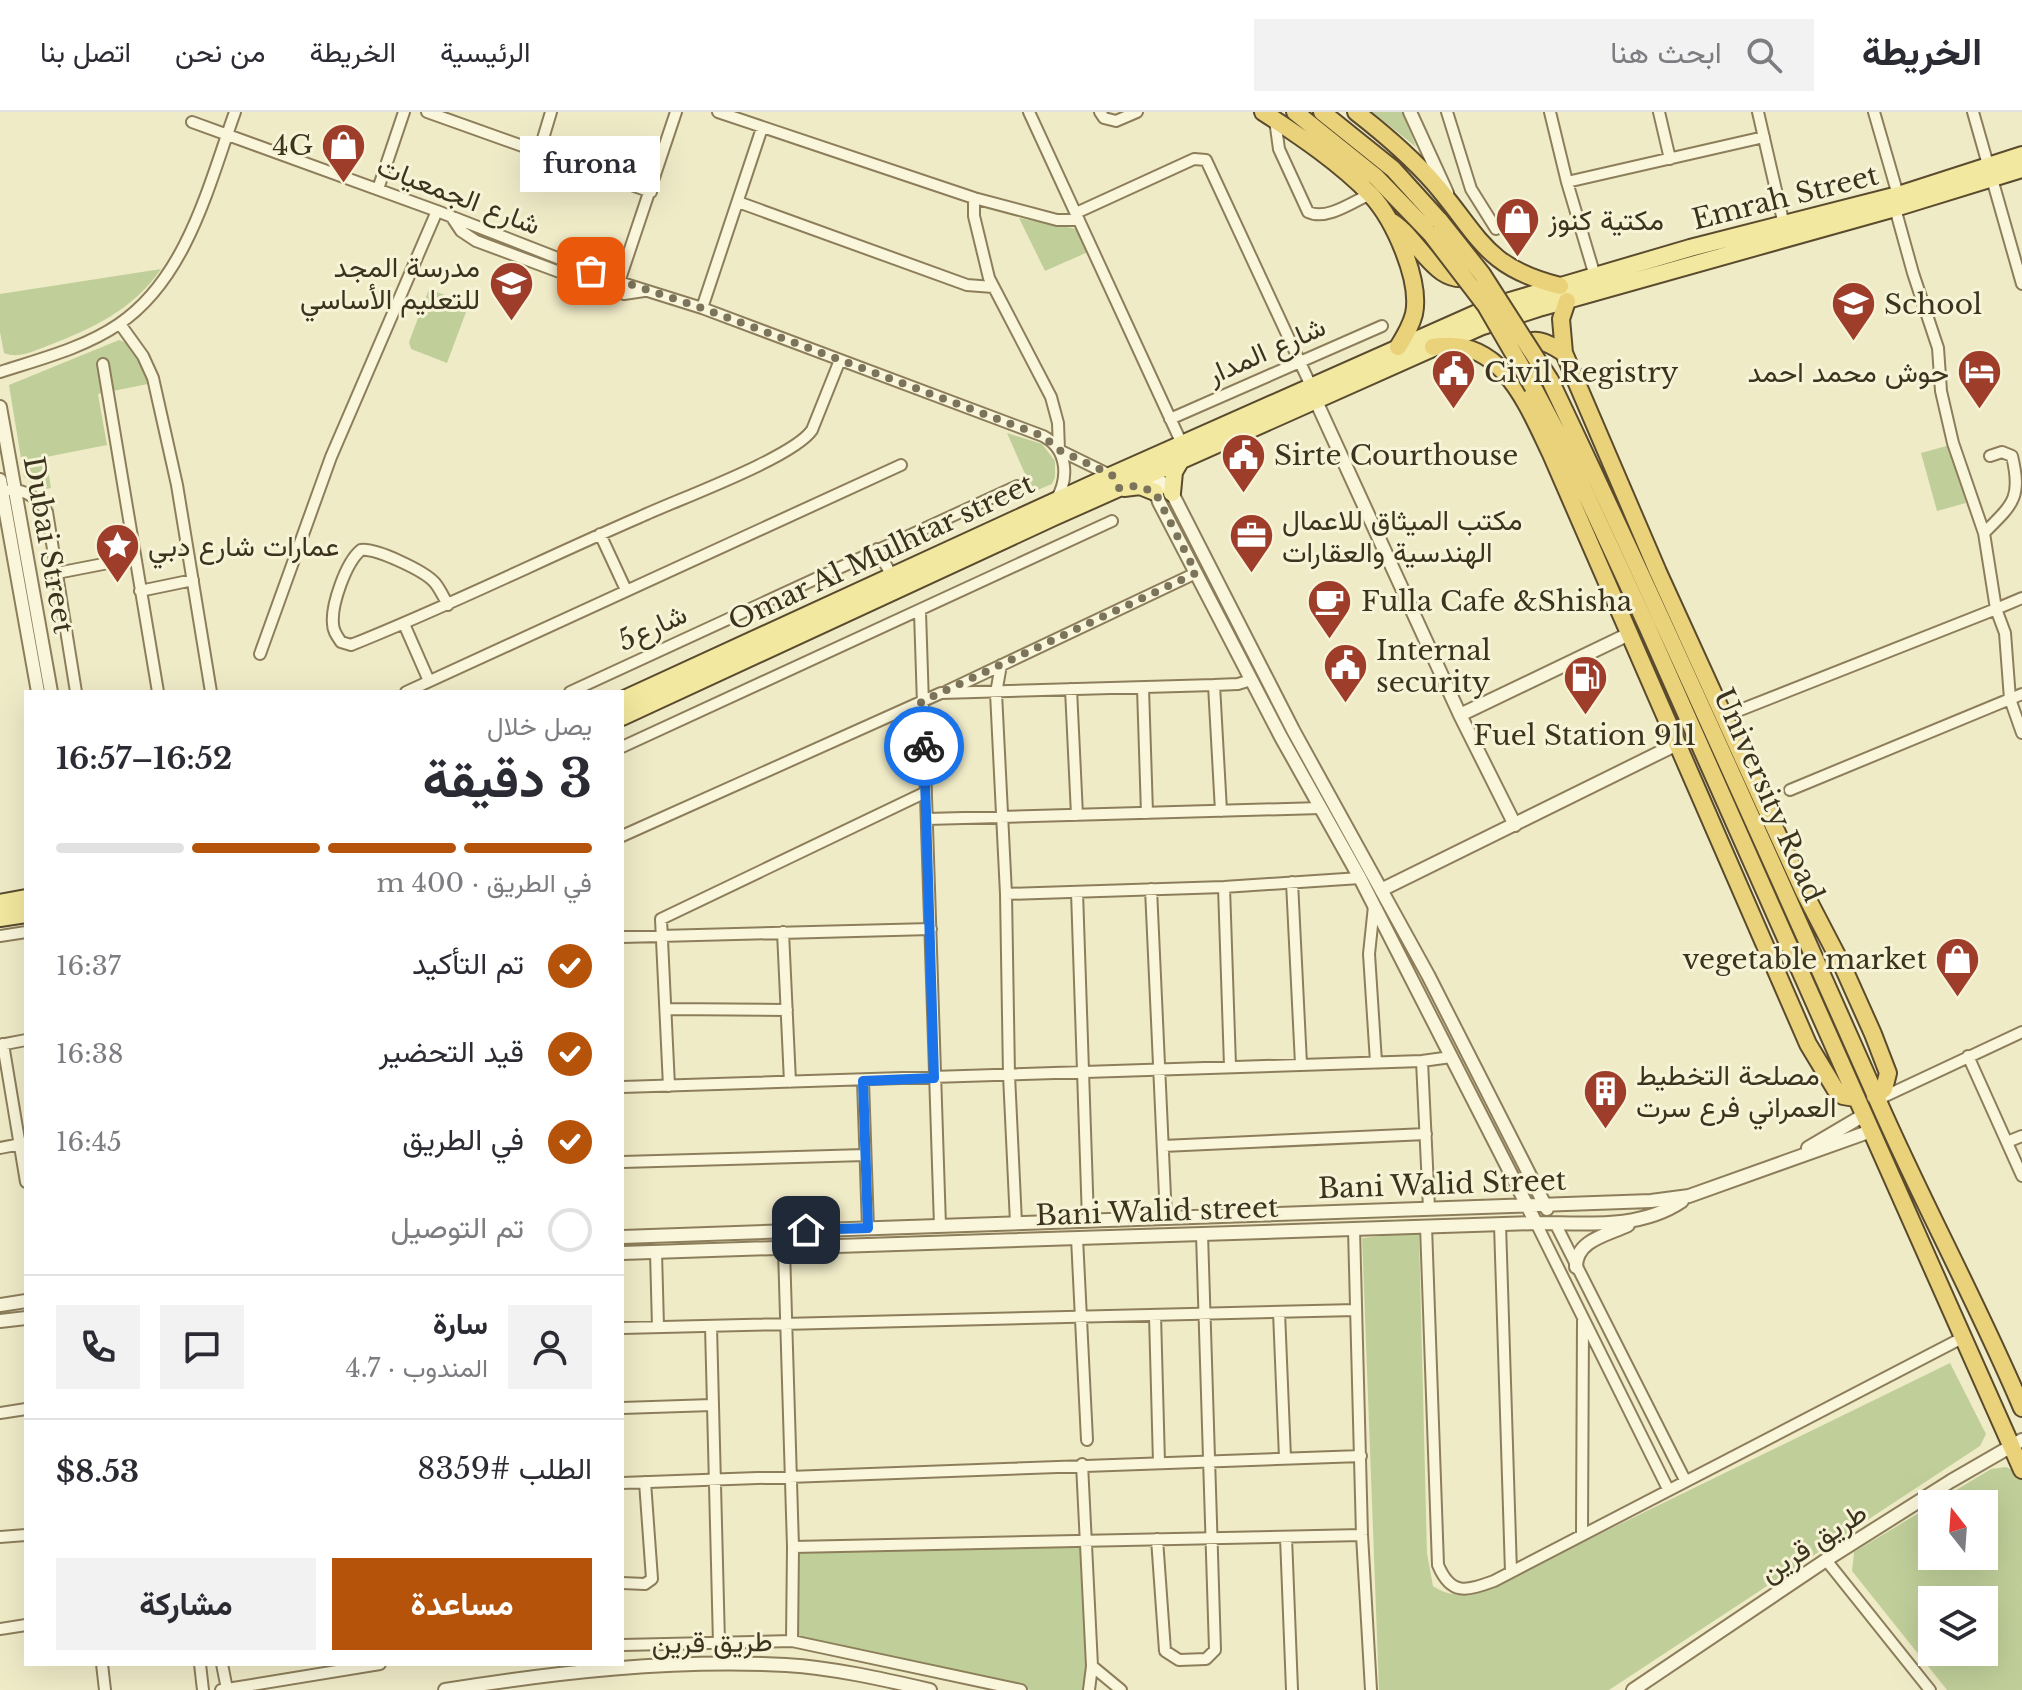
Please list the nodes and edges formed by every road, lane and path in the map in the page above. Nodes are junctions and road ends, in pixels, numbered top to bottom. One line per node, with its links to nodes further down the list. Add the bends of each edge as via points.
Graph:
1 (235, 112): 23 (street)
2 (404, 112): 31 (street)
3 (427, 112): 25 (street)
4 (551, 112): 25 (street)
5 (676, 112): 32 (street)
6 (718, 112): 22 (street)
7 (1029, 112): 40 (street)
8 (1100, 112): 9 (street, via 1116,121)
9 (1137, 112)
10 (1295, 112): 43 (highway)
11 (1322, 112): 43 (highway, via 1385,161)
12 (1356, 112): 37 (highway)
13 (1410, 112): 37 (street)
14 (1447, 112): 44 (street, via 1471,189)
15 (1550, 112): 30 (street)
16 (1659, 112): 27 (street)
17 (1758, 112): 24 (street)
18 (1874, 112): 35 (street)
19 (1973, 112): 29 (street)
20 (1269, 116): 33 (highway); 33 (street, via 1308,212 1326,214)
21 (192, 122): 23 (street, شارع الجمعيات)
22 (762, 128): 34 (street); 36 (street)
23 (227, 134): 31 (street, شارع الجمعيات); 53 (street, via 173,265)
24 (1764, 137): 27 (street); 42 (street)
25 (539, 152): 32 (street)
26 (2022, 155): 29 (main road, Emrah Street)
27 (1670, 159): 30 (street)
28 (2022, 169): 29 (main road, Emrah Street)
29 (1991, 172): 35 (main road, Emrah Street); 48 (street)
30 (1567, 182): 46 (street)
31 (378, 189): 38 (street, شارع الجمعيات)
32 (651, 192): 47 (street)
33 (1370, 194): 41 (highway)
34 (974, 198): 40 (street, via 1062,221); 49 (street)
35 (1897, 201): 42 (main road, Emrah Street); 51 (main road, Emrah Street); 77 (street, via 1938,348 1953,443)
36 (738, 202): 49 (street, via 967,285); 52 (street)
37 (1449, 202): 45 (highway)
38 (437, 211): 39 (street, شارع الجمعيات); 94 (street, via 331,457)
39 (451, 216): 47 (street, شارع الجمعيات); 50 (street, via 476,241 608,290)
40 (1077, 216): 59 (street, via 1194,159 1206,160); 65 (street)
41 (1387, 219): 45 (highway, via 1451,278 1473,276); 55 (highway, via 1407,262 1415,297 1412,322)
42 (1784, 225): 46 (main road, Emrah Street)
43 (1436, 227): 117 (highway, University Road, bridge, via 1502,302 1550,380); 173 (highway, bridge, via 1559,436)
44 (1496, 229)
45 (1489, 252): 51 (highway)
46 (1595, 276): 51 (main road, Emrah Street)
47 (619, 282): 50 (street, شارع الجمعيات)
48 (2022, 284)
49 (993, 287): 66 (street, via 1051,397)
50 (647, 290): 52 (street, شارع الجمعيات)
51 (1563, 293): 55 (main road, via 1493,306); 56 (main road); 57 (highway)
52 (702, 308): 58 (street, شارع الجمعيات)
53 (120, 324): 61 (street, via 77,346); 84 (street, via 153,378)
54 (1382, 326): 59 (street, شارع المدار)
55 (1398, 347): 63 (main road)
56 (1433, 347): 62 (highway, via 1471,348); 63 (main road)
57 (1564, 353): 62 (highway, via 1543,341 1523,343 1510,358); 91 (highway)
58 (840, 360): 66 (street, شارع الجمعيات, via 1043,436); 78 (street, via 806,439)
59 (1300, 360): 63 (street); 65 (street, شارع المدار)
60 (103, 364): 80 (street)
61 (0, 372)
62 (1511, 377): 93 (highway)
63 (1313, 394): 67 (main road); 114 (street)
64 (0, 407): 73 (street, Dubai Street)
65 (1170, 419): 67 (street)
66 (1059, 450): 71 (street, شارع الجمعيات); 75 (street, via 1064,478)
67 (1182, 452): 70 (main road); 74 (main road)
68 (1990, 456): 77 (street, via 2012,456 2022,489)
69 (901, 465): 85 (street)
70 (1149, 467): 71 (main road); 74 (street)
71 (1115, 482): 74 (main road); 75 (main road, Omar Al Mulhtar street); 115 (main road)
72 (1017, 486): 79 (street, شارع5)
73 (4, 488): 81 (street, via 41,502); 101 (street, Dubai Street); 102 (street, Dubai Street)
74 (1164, 493): 82 (street); 118 (street)
75 (1055, 501): 83 (main road, Omar Al Mulhtar street)
76 (1112, 521): 90 (street)
77 (1984, 533): 89 (street)
78 (600, 534): 85 (street); 88 (street)
79 (877, 549): 83 (street); 107 (street, شارع5)
80 (134, 558): 81 (street); 86 (street)
81 (57, 573): 103 (street)
82 (1196, 573): 95 (street); 96 (street)
83 (892, 576): 111 (main road, Omar Al Mulhtar street)
84 (193, 580): 86 (street); 105 (street)
85 (626, 590): 97 (street)
86 (140, 591): 104 (street)
87 (2022, 598): 89 (street)
88 (448, 605): 92 (street); 92 (street, via 427,576 374,550 361,550 347,568 334,608 335,633 351,645)
89 (1996, 609): 112 (street, via 2005,633); 116 (street)
90 (920, 612): 113 (street); 122 (street)
91 (1681, 619): 116 (highway); 117 (highway, via 1684,647 1706,699)
92 (404, 624): 97 (street)
93 (1629, 634): 114 (street); 121 (highway)
94 (260, 654)
95 (1001, 665): 108 (street); 109 (street)
96 (1251, 680): 98 (street); 120 (street)
97 (429, 681): 106 (street)
98 (1214, 685): 99 (street); 126 (street)
99 (1143, 688): 100 (street); 127 (street)
100 (1071, 689): 109 (street); 128 (street)
101 (38, 690)
102 (51, 690)
103 (76, 690)
104 (158, 690)
105 (211, 690)
106 (410, 690)
107 (574, 690)
108 (941, 693): 109 (street); 113 (street)
109 (996, 693): 129 (street)
110 (2022, 694): 112 (street)
111 (624, 699)
112 (2010, 699): 119 (street); 123 (street)
113 (921, 702): 124 (street); 132 (street)
114 (1460, 715): 131 (street)
115 (624, 716)
116 (1725, 716): 172 (highway, via 1887,1067 1887,1084)
117 (1705, 718): 172 (highway, University Road)
118 (1293, 730): 120 (street); 137 (street)
119 (2022, 733)
120 (1281, 737): 125 (street)
121 (1677, 744): 131 (street); 173 (highway, via 1808,1044 1837,1092)
122 (624, 746)
123 (1790, 790)
124 (926, 792): 130 (street); 149 (street, via 661,919)
125 (1321, 808): 126 (street); 133 (street)
126 (1221, 811): 127 (street)
127 (1147, 813): 128 (street)
128 (1077, 815): 129 (street)
129 (1000, 817): 130 (street); 139 (street)
130 (927, 819): 145 (street)
131 (1515, 825): 137 (street)
132 (624, 835)
133 (1360, 878): 134 (street); 142 (street)
134 (1292, 882): 135 (street); 162 (street)
135 (1224, 887): 136 (street); 163 (street)
136 (1151, 889): 138 (street); 164 (street)
137 (1383, 889): 151 (street)
138 (1077, 892): 139 (street); 165 (street)
139 (1006, 894): 166 (street)
140 (24, 898): 141 (main road)
141 (0, 903)
142 (1374, 906): 152 (street); 161 (street, via 1369,954)
143 (24, 914): 144 (main road)
144 (0, 918)
145 (931, 929): 147 (street); 167 (street)
146 (24, 932): 148 (street)
147 (783, 932): 149 (street); 154 (street)
148 (0, 936)
149 (663, 936): 150 (street); 153 (street)
150 (624, 937)
151 (1428, 975): 152 (street); 184 (street)
152 (1413, 982): 159 (street)
153 (667, 1009): 154 (street); 170 (street)
154 (787, 1010): 169 (street)
155 (2022, 1032): 158 (street)
156 (24, 1040): 157 (street)
157 (2, 1044): 177 (street)
158 (1968, 1056): 172 (street); 176 (street)
159 (1451, 1057): 160 (street); 185 (street)
160 (1422, 1061): 161 (street); 174 (street)
161 (1376, 1062): 162 (street)
162 (1301, 1064): 163 (street)
163 (1230, 1066): 164 (street)
164 (1157, 1069): 165 (street); 178 (street)
165 (1083, 1072): 166 (street); 189 (street)
166 (1009, 1075): 167 (street); 190 (street)
167 (934, 1078): 168 (street); 194 (street)
168 (863, 1081): 169 (street); 180 (street)
169 (790, 1082): 170 (street)
170 (669, 1086): 171 (street)
171 (624, 1087)
172 (1876, 1098): 222 (highway, University Road)
173 (1862, 1112): 183 (street, via 1797,1156); 219 (highway)
174 (1426, 1134): 178 (street); 186 (street)
175 (2022, 1136): 176 (street)
176 (2007, 1142): 182 (street)
177 (23, 1144): 179 (street)
178 (1163, 1146): 187 (street)
179 (0, 1148)
180 (865, 1155): 181 (street); 196 (street)
181 (624, 1162)
182 (2022, 1176)
183 (1689, 1196): 184 (street, Bani Walid Street); 188 (street, Bani Walid street)
184 (1545, 1204): 185 (street, Bani Walid Street); 192 (street)
185 (1527, 1205): 186 (street, Bani Walid Street); 191 (street)
186 (1429, 1208): 187 (street, Bani Walid Street)
187 (1166, 1218): 189 (street, Bani Walid Street)
188 (1641, 1219): 192 (street, Bani Walid street); 204 (street, via 1586,1244)
189 (1088, 1220): 190 (street, Bani Walid Street)
190 (1016, 1223): 194 (street, Bani Walid Street)
191 (1536, 1223): 192 (street, Bani Walid street); 193 (street, Bani Walid street); 211 (street)
192 (1555, 1223): 204 (street)
193 (1500, 1224): 195 (street, Bani Walid street); 249 (street)
194 (940, 1226): 196 (street, Bani Walid Street)
195 (1426, 1226): 197 (street, Bani Walid street); 249 (street, via 1438,1565 1447,1582 1469,1590)
196 (868, 1228): 199 (street, Bani Walid Street)
197 (1354, 1229): 198 (street, Bani Walid street); 207 (street)
198 (1202, 1234): 200 (street, Bani Walid street); 209 (street)
199 (624, 1237)
200 (1077, 1238): 201 (street, Bani Walid street); 212 (street)
201 (784, 1250): 202 (street, Bani Walid street); 215 (street)
202 (656, 1252): 203 (street, Bani Walid street); 217 (street)
203 (624, 1253)
204 (1576, 1267): 235 (street)
205 (24, 1301): 206 (street)
206 (0, 1305)
207 (1356, 1310): 208 (street); 227 (street)
208 (1279, 1312): 209 (street); 228 (street)
209 (1204, 1314): 210 (street); 230 (street)
210 (1155, 1315): 212 (street); 229 (street)
211 (1583, 1315): 238 (street); 239 (street)
212 (1081, 1317): 215 (street); 225 (street)
213 (24, 1318): 214 (street)
214 (0, 1321)
215 (787, 1324): 216 (street); 233 (street)
216 (711, 1326): 217 (street); 220 (street)
217 (658, 1327): 218 (street)
218 (624, 1328)
219 (1964, 1337): 226 (highway); 235 (street)
220 (712, 1405): 221 (street); 234 (street)
221 (624, 1408)
222 (2022, 1408)
223 (24, 1409): 224 (street)
224 (0, 1413)
225 (1087, 1440)
226 (2016, 1443): 232 (highway); 248 (street, طريق قرين)
227 (1361, 1456): 228 (street); 241 (street)
228 (1285, 1458): 230 (street)
229 (1159, 1463): 230 (street); 231 (street)
230 (1209, 1463): 244 (street)
231 (1082, 1464): 233 (street); 246 (street)
232 (2022, 1470)
233 (791, 1476): 234 (street); 247 (street)
234 (715, 1478): 236 (street); 254 (street)
235 (1685, 1480): 238 (street)
236 (645, 1482): 237 (street); 250 (street, via 652,1579)
237 (624, 1483)
238 (1668, 1489): 239 (street)
239 (1582, 1534): 249 (street)
240 (24, 1535): 242 (street)
241 (1362, 1535): 243 (street); 271 (street)
242 (0, 1537)
243 (1286, 1537): 244 (street); 270 (street)
244 (1210, 1538): 245 (street); 245 (street, via 1215,1650 1206,1659 1179,1660 1165,1651)
245 (1157, 1539): 246 (street)
246 (1085, 1541): 247 (street); 260 (street)
247 (793, 1547): 253 (street)
248 (1826, 1560): 272 (street, طريق قرين); 273 (street)
249 (1511, 1572)
250 (624, 1583)
251 (24, 1625): 252 (street)
252 (0, 1629)
253 (792, 1641): 254 (street); 267 (street)
254 (719, 1643): 255 (street)
255 (624, 1645)
256 (102, 1666): 263 (street)
257 (200, 1666): 264 (street)
258 (222, 1666): 262 (street)
259 (356, 1666): 261 (street)
260 (1092, 1666): 268 (street); 269 (street)
261 (321, 1669): 262 (street)
262 (224, 1689)
263 (105, 1690)
264 (203, 1690)
265 (445, 1690): 266 (street, طريق قرين, via 578,1670 706,1664 849,1672)
266 (930, 1690)
267 (1021, 1690)
268 (1089, 1690)
269 (1121, 1690)
270 (1292, 1690)
271 (1371, 1690)
272 (1633, 1690)
273 (1930, 1690)

